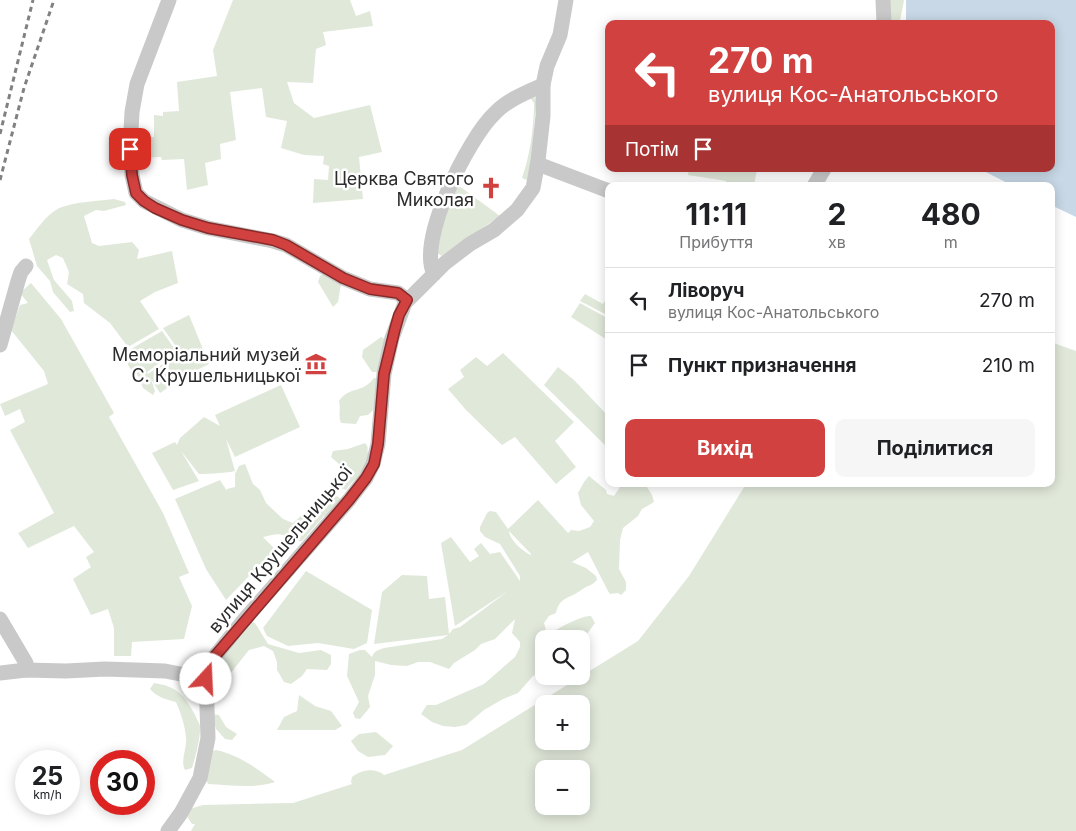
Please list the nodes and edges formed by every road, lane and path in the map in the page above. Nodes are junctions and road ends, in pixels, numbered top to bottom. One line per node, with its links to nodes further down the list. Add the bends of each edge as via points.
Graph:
1 (169, 0): 10 (street, via 135,94 130,149 136,193 144,201 182,220 273,240 343,278 370,289 398,293)
2 (566, 0): 5 (street, вулиця Крушельницької, via 560,35)
3 (883, 0): 4 (street)
4 (884, 20)
5 (543, 85): 6 (street, вулиця Крушельницької); 9 (street, via 510,101 478,132 448,190 436,223 430,265)
6 (538, 164): 7 (street); 9 (street, вулиця Крушельницької, via 532,188 517,210)
7 (605, 189)
8 (26, 266): 11 (street, via 18,281)
9 (434, 274): 10 (street, вулиця Крушельницької)
10 (407, 300): 15 (street, вулиця Крушельницької, via 397,322 384,374 374,464 349,500 215,656 208,666)
11 (0, 345)
12 (0, 619): 13 (street, via 26,663)
13 (26, 670): 14 (street); 15 (street, via 165,671)
14 (0, 673)
15 (206, 679): 16 (street, via 208,738 200,778)
16 (168, 831)

